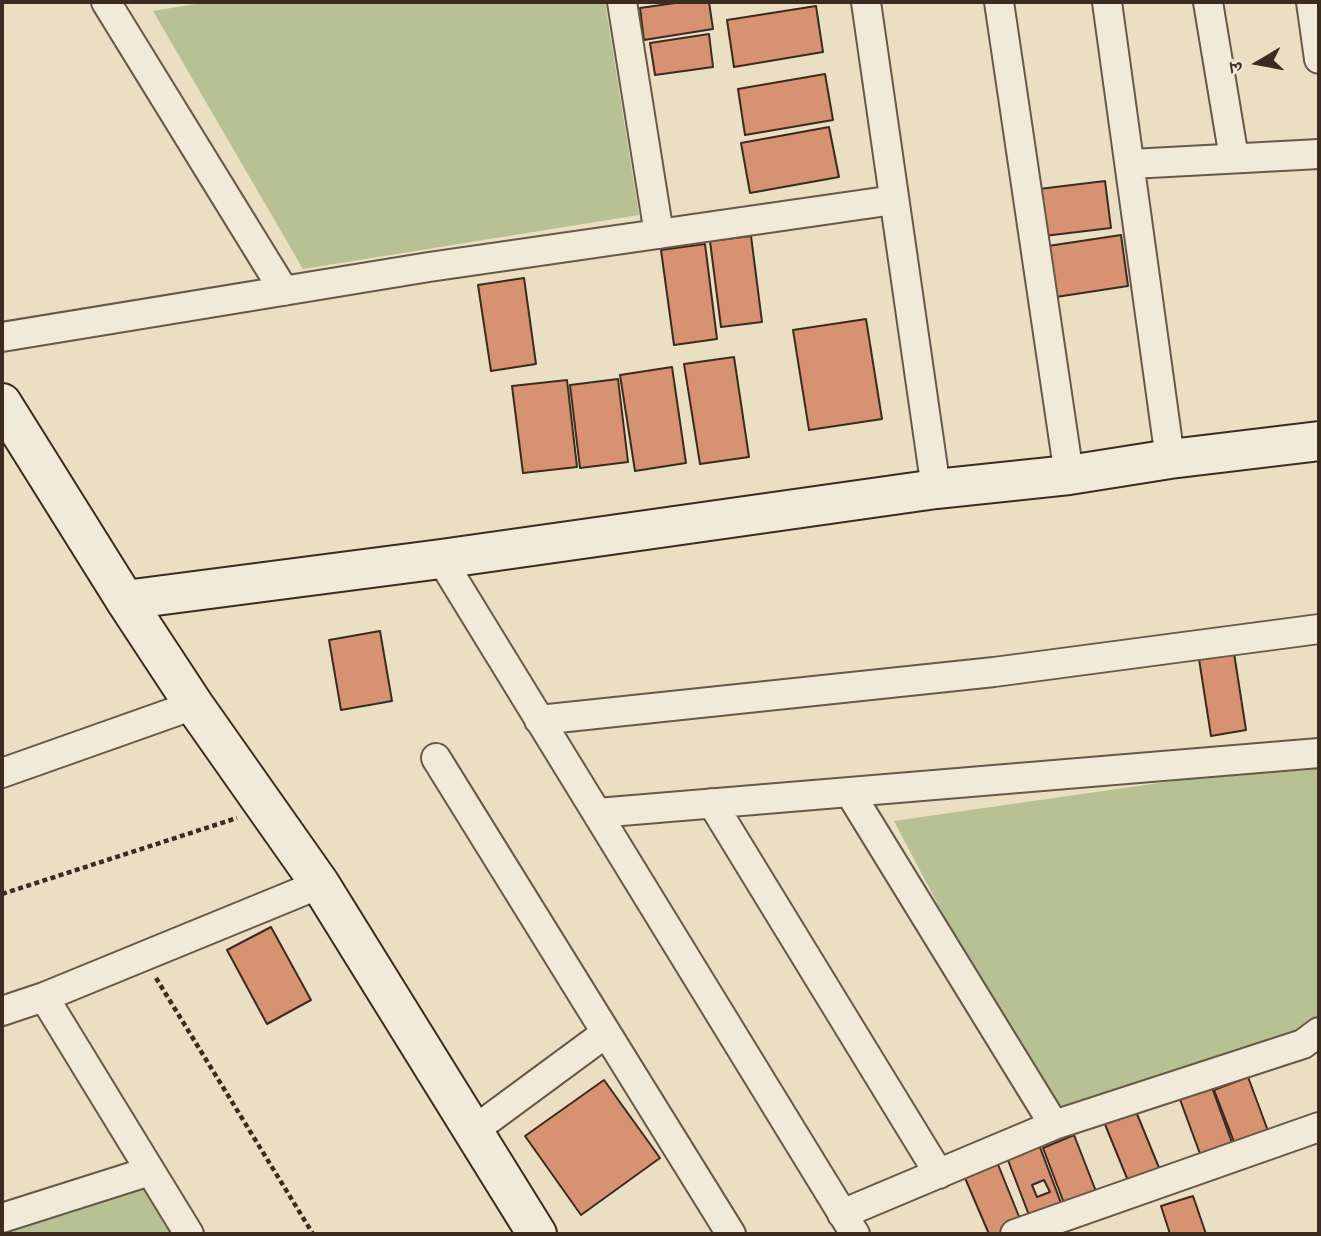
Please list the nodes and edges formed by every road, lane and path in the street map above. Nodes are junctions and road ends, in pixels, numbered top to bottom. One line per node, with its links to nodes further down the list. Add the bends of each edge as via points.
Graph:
1 (106, 2): 14 (street)
2 (622, 2): 13 (street)
3 (866, 2): 12 (street)
4 (999, 2): 19 (street)
5 (1107, 2): 11 (street)
6 (1208, 2): 10 (street)
7 (1311, 2): 8 (street)
8 (1319, 58)
9 (1319, 154): 10 (street)
10 (1234, 159): 11 (street)
11 (1130, 163): 18 (street)
12 (894, 200): 13 (street); 20 (street)
13 (659, 234): 14 (street)
14 (284, 291): 15 (street)
15 (2, 337)
16 (2, 403): 22 (street)
17 (1319, 442): 18 (street)
18 (1170, 459): 19 (street)
19 (1069, 475): 20 (street)
20 (936, 489): 21 (street)
21 (441, 559): 22 (street); 25 (street)
22 (125, 600): 24 (street)
23 (1319, 629): 25 (street, via 994,672)
24 (194, 705): 28 (street); 31 (street)
25 (539, 720): 32 (street)
26 (1319, 753): 29 (street)
27 (436, 758): 39 (street)
28 (2, 773)
29 (850, 793): 30 (street); 40 (street)
30 (712, 803): 32 (street); 44 (street)
31 (267, 809): 33 (street); 34 (path)
32 (597, 813): 46 (street)
33 (320, 884): 35 (street); 42 (street)
34 (2, 894)
35 (143, 956): 36 (street); 48 (path)
36 (44, 997): 37 (street); 43 (street)
37 (2, 1011)
38 (1319, 1032): 40 (street, via 1303,1044)
39 (606, 1033): 42 (street); 50 (street)
40 (1054, 1125): 44 (street)
41 (1319, 1128): 51 (street)
42 (473, 1131): 49 (street)
43 (150, 1171): 45 (street); 47 (street)
44 (939, 1174): 46 (street)
45 (2, 1218)
46 (848, 1224)
47 (189, 1234)
48 (313, 1234)
49 (537, 1234)
50 (731, 1234)
51 (1016, 1234)

